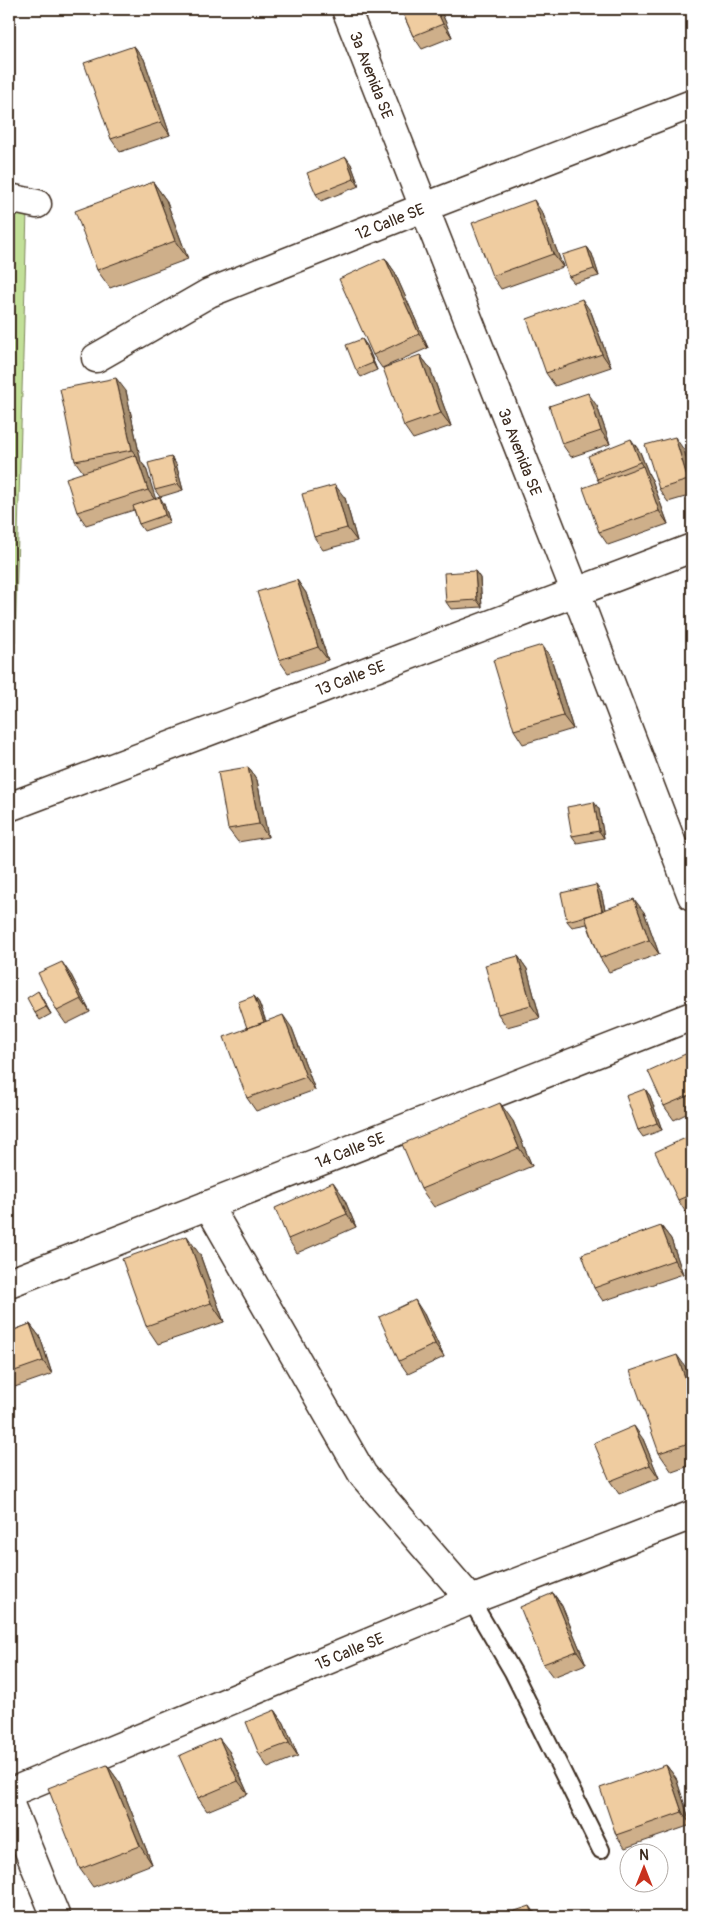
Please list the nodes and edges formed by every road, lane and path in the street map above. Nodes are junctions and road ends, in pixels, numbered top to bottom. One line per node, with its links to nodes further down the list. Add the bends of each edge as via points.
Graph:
1 (346, 9): 5 (street, 3a Avenida SE)
2 (692, 104): 5 (street, 12 Calle SE)
3 (9, 198): 4 (street)
4 (36, 204)
5 (425, 207): 6 (street, 12 Calle SE, via 209,293); 8 (street, 3a Avenida SE)
6 (96, 358)
7 (692, 548): 8 (street, 13 Calle SE)
8 (576, 593): 9 (street, 13 Calle SE); 10 (street, 3a Avenida SE)
9 (9, 807)
10 (692, 896)
11 (692, 1016): 12 (street, 14 Calle SE)
12 (208, 1205): 13 (street, 14 Calle SE); 15 (street, via 364,1475)
13 (9, 1283)
14 (692, 1515): 15 (street, 15 Calle SE)
15 (470, 1600): 16 (street, 15 Calle SE); 18 (lane, via 513,1672)
16 (9, 1793)
17 (9, 1802): 19 (street)
18 (601, 1850)
19 (56, 1917)

